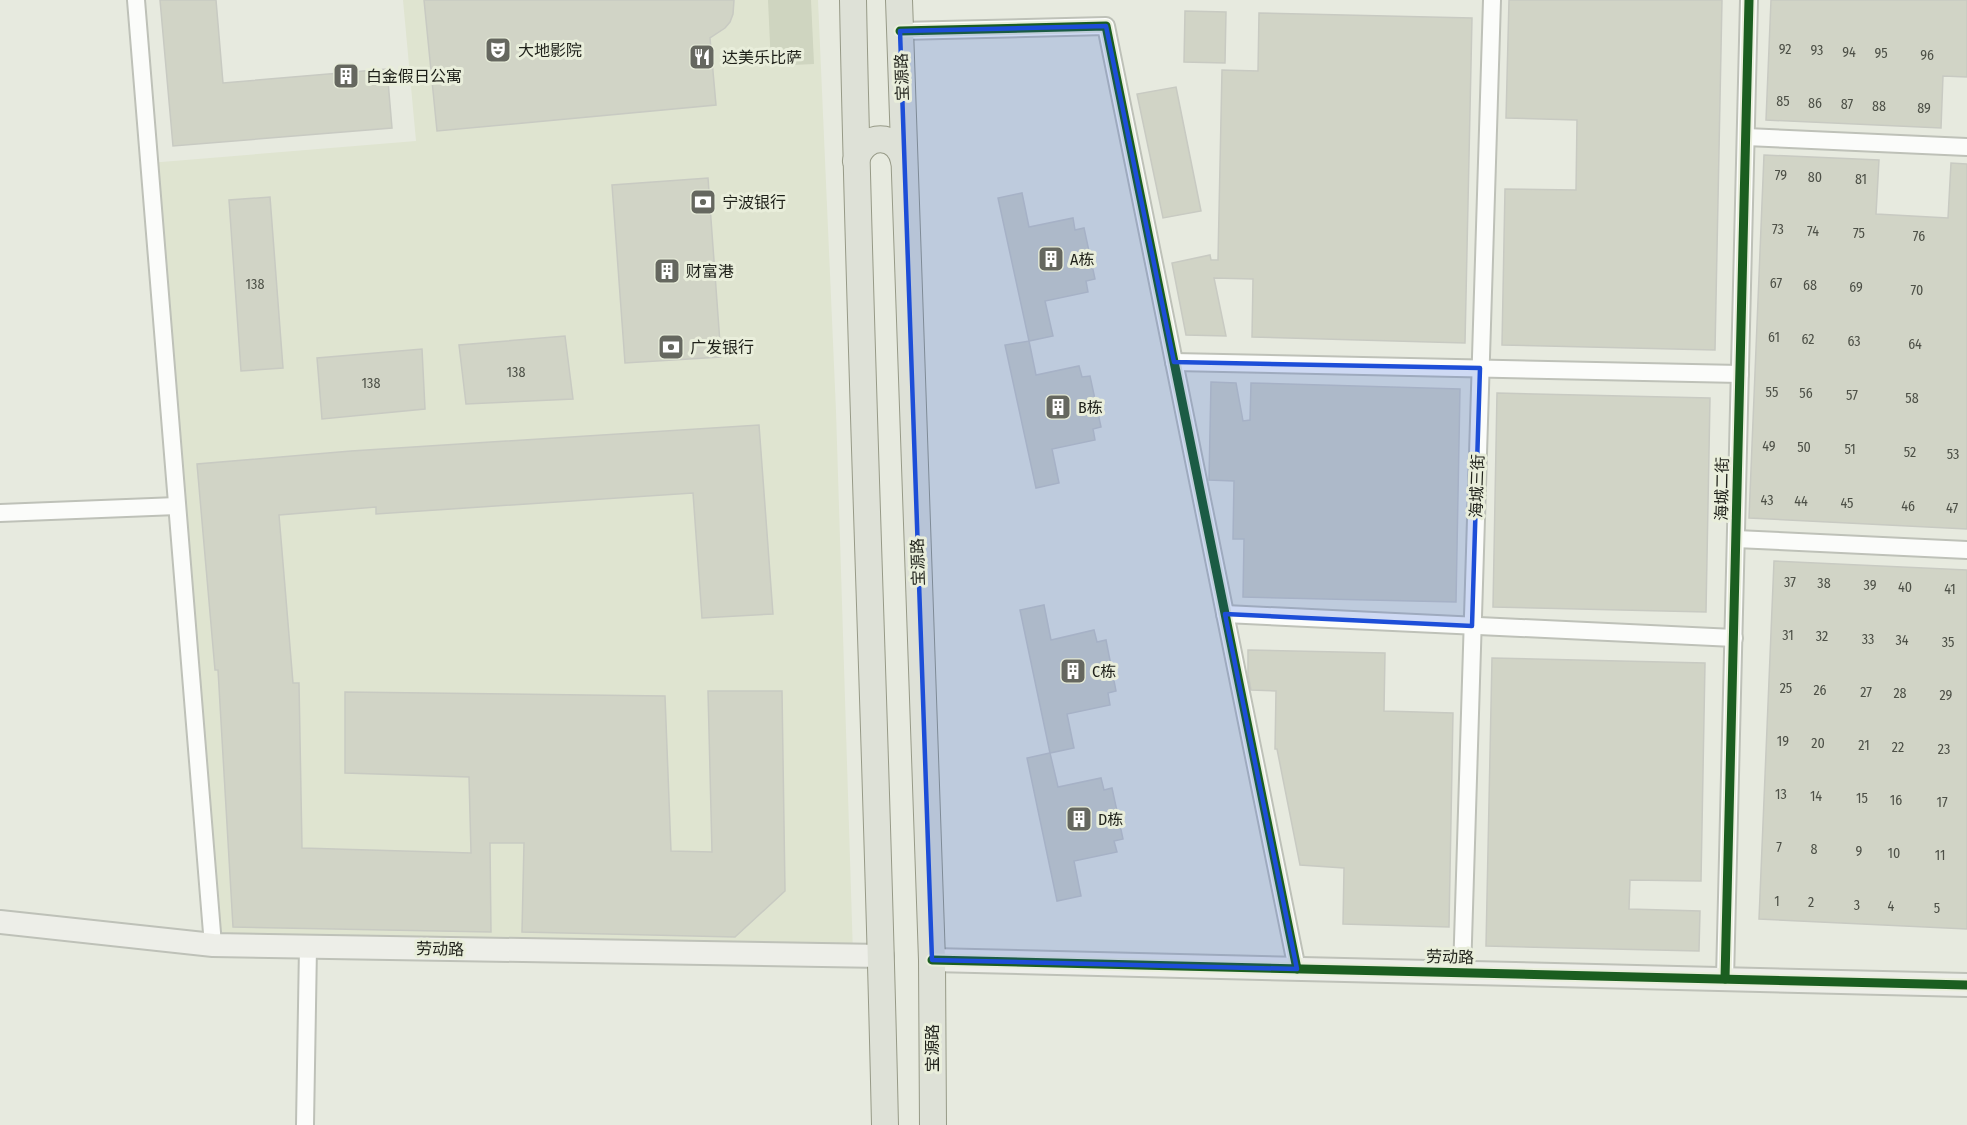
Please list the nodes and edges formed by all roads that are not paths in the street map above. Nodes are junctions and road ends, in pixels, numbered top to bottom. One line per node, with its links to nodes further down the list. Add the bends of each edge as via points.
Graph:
1 (136, 0): 14 (street)
2 (853, 0): 9 (main road)
3 (899, 0): 6 (main road, 宝源路)
4 (1492, 0): 12 (street, 海城三街)
5 (1749, 0): 7 (street, 海城二街)
6 (900, 31): 10 (main road, 宝源路); 11 (street, via 1106,27)
7 (1746, 136): 8 (street); 13 (street, 海城二街)
8 (1967, 147)
9 (856, 161): 10 (main road, via 862,147 876,139 892,142); 24 (main road)
10 (904, 161): 25 (main road, 宝源路)
11 (1174, 362): 12 (street); 18 (street)
12 (1480, 368): 13 (street); 19 (street, 海城三街)
13 (1740, 374): 16 (street, 海城二街)
14 (177, 506): 15 (street); 22 (street)
15 (0, 513)
16 (1736, 539): 17 (street); 20 (street, 海城二街)
17 (1967, 550)
18 (1225, 614): 19 (street); 26 (street)
19 (1472, 626): 20 (street); 27 (street, 海城三街)
20 (1734, 638): 28 (street, 海城二街)
21 (0, 922): 22 (street, 劳动路)
22 (213, 945): 23 (street, 劳动路)
23 (308, 947): 24 (street, 劳动路); 30 (street)
24 (882, 956): 31 (main road)
25 (932, 960): 26 (street, 劳动路); 32 (main road, 宝源路)
26 (1297, 969): 27 (street, 劳动路)
27 (1462, 973): 28 (street, 劳动路)
28 (1725, 979): 29 (street, 劳动路)
29 (1967, 985)
30 (305, 1125)
31 (885, 1125)
32 (933, 1125)

